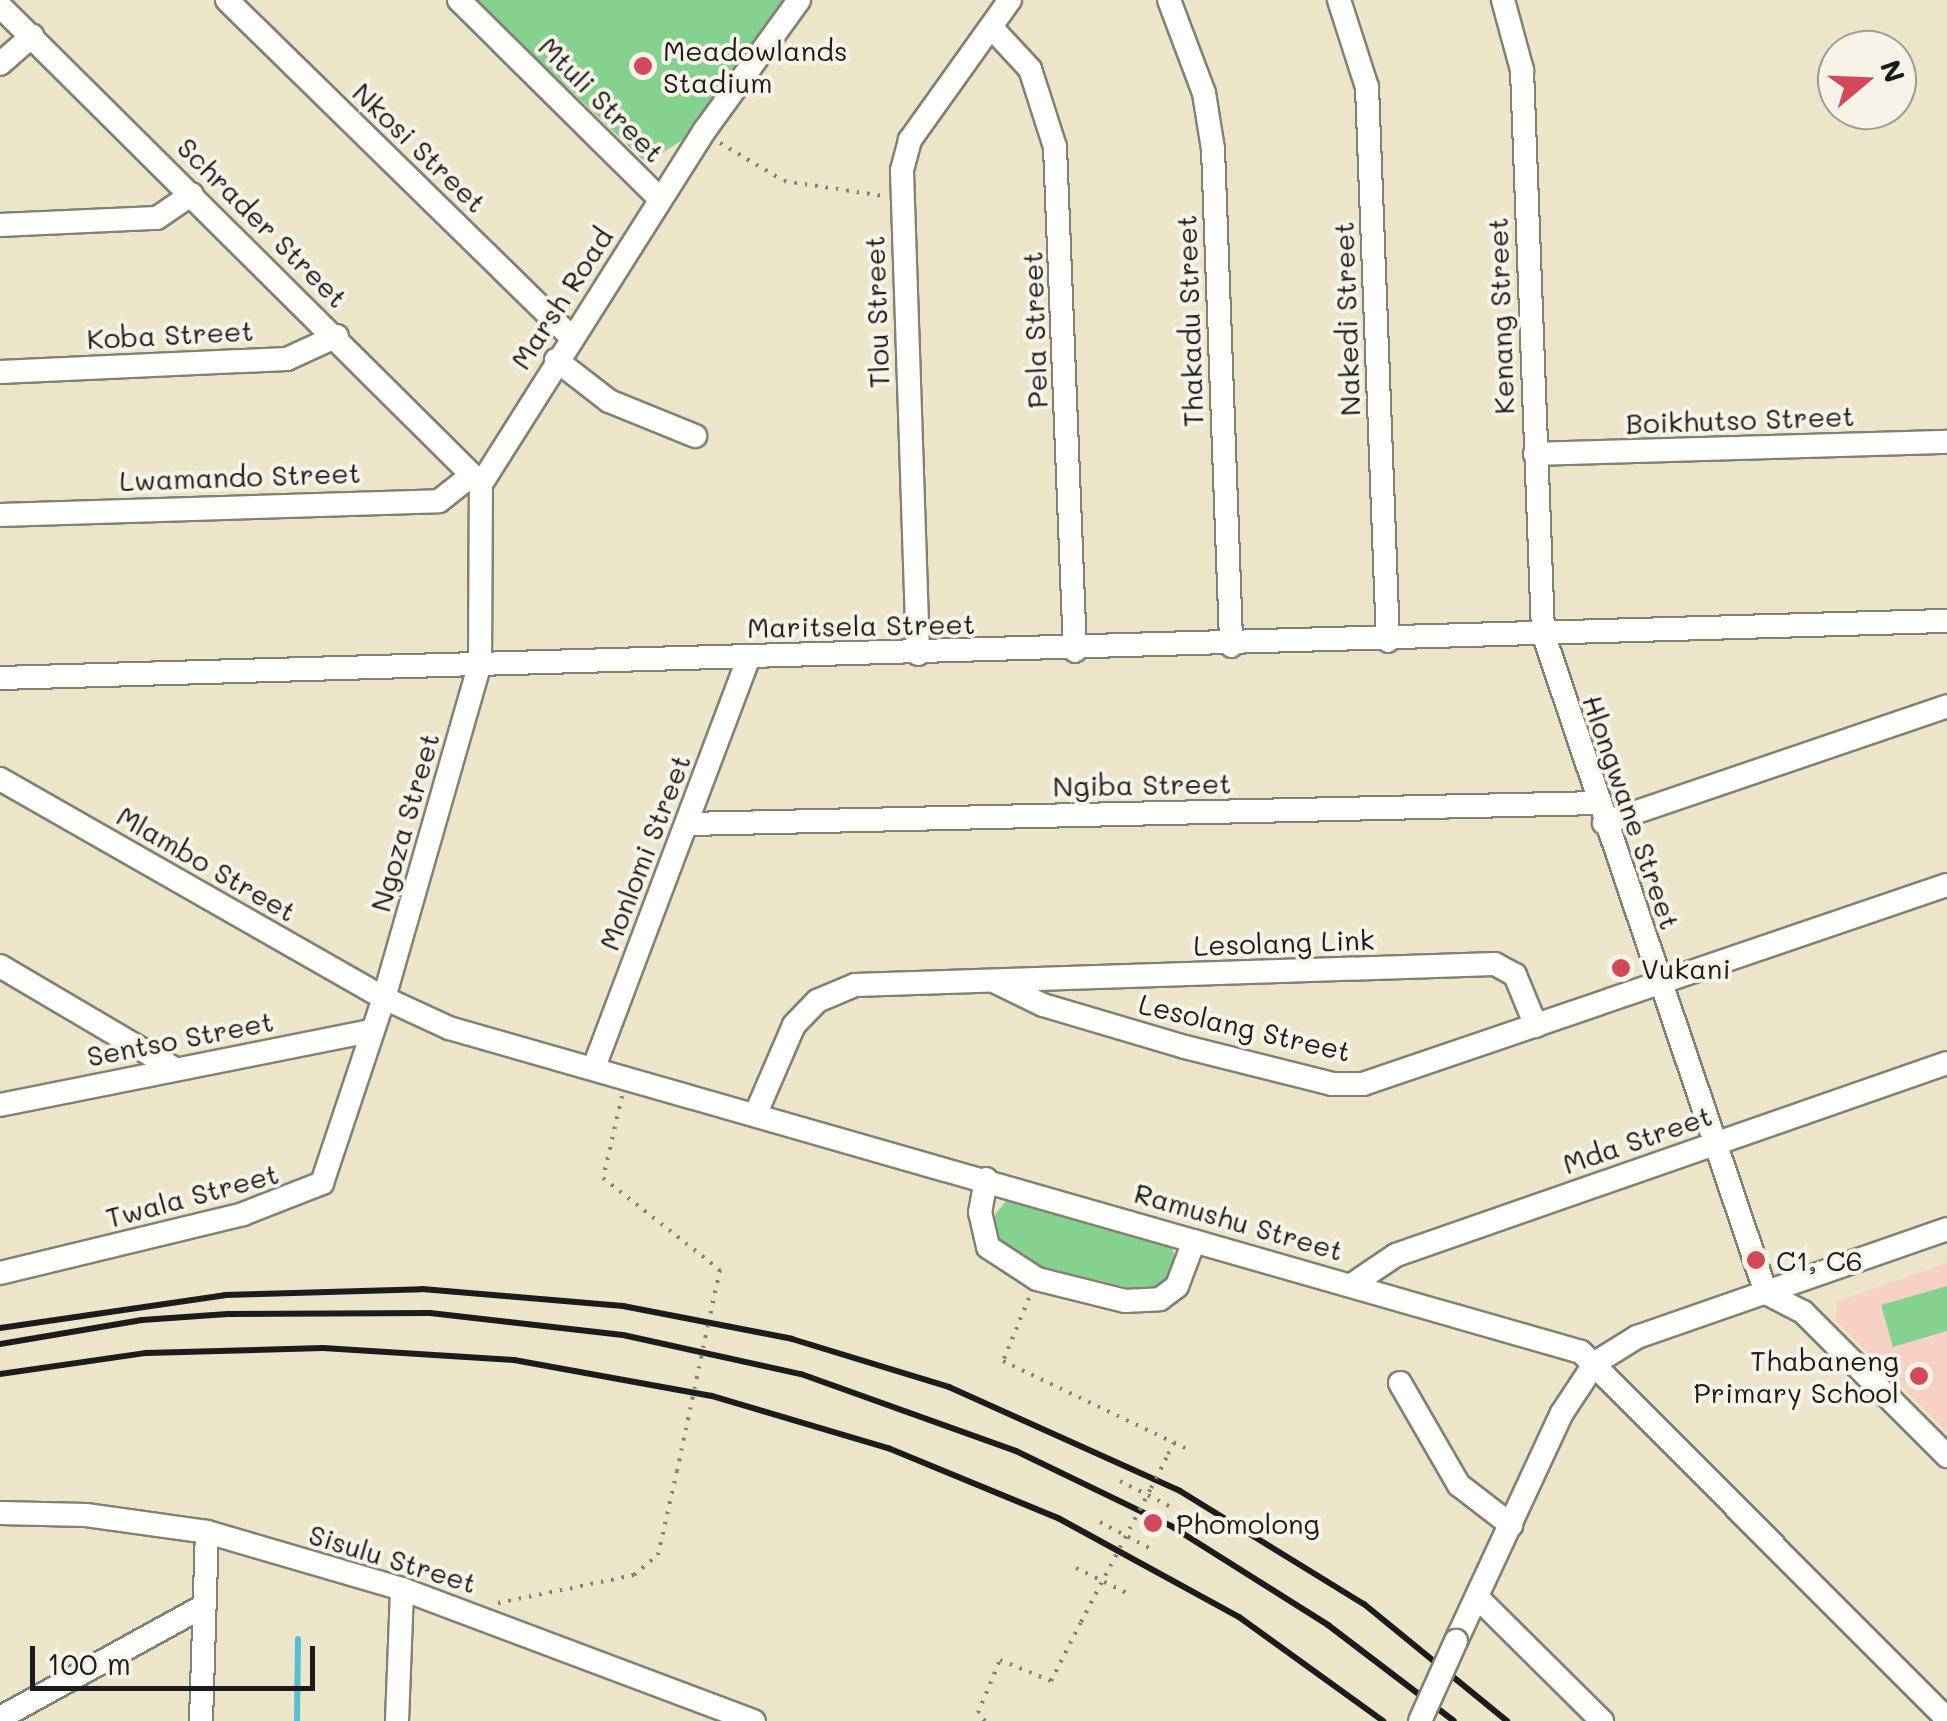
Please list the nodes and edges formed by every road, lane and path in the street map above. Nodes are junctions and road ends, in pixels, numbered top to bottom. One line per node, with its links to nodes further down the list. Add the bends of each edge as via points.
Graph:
1 (227, 0): 18 (street, Nkosi Street)
2 (458, 0): 15 (street, Mtuli Street)
3 (799, 0): 12 (street, Marsh Road)
4 (1010, 0): 9 (street, Tlou Street)
5 (1168, 0): 29 (street, Thakadu Street, via 1198,71 1212,135)
6 (1338, 0): 28 (street, Nakedi Street, via 1367,87)
7 (1503, 0): 23 (street, Kenang Street, via 1522,70)
8 (0, 6): 10 (street, Schrader Street)
9 (991, 27): 14 (street, Tlou Street, via 910,140); 30 (street, Pela Street, via 1030,69 1055,147)
10 (32, 36): 11 (street); 13 (street, Schrader Street)
11 (0, 64)
12 (705, 130): 14 (path, via 784,181); 15 (street, Marsh Road)
13 (192, 194): 16 (street, via 157,218); 17 (street, Schrader Street)
14 (902, 198): 31 (street, Tlou Street)
15 (660, 199): 18 (street, Marsh Road)
16 (0, 225)
17 (337, 336): 20 (street, Koba Street, via 287,358); 24 (street, Schrader Street)
18 (571, 337): 19 (street, Marsh Road)
19 (556, 360): 21 (street, via 609,401); 24 (street, Marsh Road)
20 (0, 372)
21 (694, 436)
22 (1947, 442): 23 (street, Boikhutso Street)
23 (1535, 454): 27 (street, Kenang Street)
24 (476, 479): 25 (street, Lwamando Street, via 439,501); 33 (street)
25 (0, 515)
26 (1947, 620): 27 (street, Maritsela Street)
27 (1543, 633): 28 (street, Maritsela Street); 37 (street, Hlongwane Street)
28 (1388, 640): 29 (street, Maritsela Street)
29 (1230, 646): 30 (street, Maritsela Street)
30 (1075, 651): 31 (street, Maritsela Street)
31 (918, 654): 32 (street, Maritsela Street)
32 (749, 656): 33 (street, Maritsela Street); 38 (street, Monlomi Street)
33 (480, 663): 34 (street, Maritsela Street); 43 (street, Ngoza Street)
34 (0, 678)
35 (1947, 706): 37 (street, Ngiba Street)
36 (0, 780): 43 (street, Mlambo Street)
37 (1601, 813): 38 (street, Ngiba Street); 42 (street, Hlongwane Street)
38 (688, 824): 47 (street, Monlomi Street)
39 (1947, 885): 42 (street, Lesolang Street)
40 (0, 966): 48 (street)
41 (996, 982): 44 (street, Lesolang Street, via 1064,1012 1332,1084 1368,1083); 44 (street, Lesolang Link, via 1495,964 1515,975); 51 (street, Lesolang Street, via 874,984 829,994 794,1026)
42 (1659, 984): 44 (street, Lesolang Street); 52 (street, Hlongwane Street)
43 (384, 998): 45 (street, Twala Street); 47 (street, Ramushu Street, via 450,1028)
44 (1536, 1026)
45 (371, 1032): 48 (street, Sentso Street); 56 (street, Twala Street, via 324,1178 313,1191)
46 (1947, 1063): 52 (street, Mda Street)
47 (594, 1068): 49 (street, Ramushu Street)
48 (175, 1069): 50 (street, Sentso Street)
49 (626, 1077): 51 (street, Ramushu Street); 79 (path, bridge, via 603,1178 720,1270 658,1555 634,1574)
50 (0, 1105)
51 (756, 1113): 53 (street, Ramushu Street)
52 (1714, 1143): 58 (street, Mda Street, via 1396,1255); 59 (street, Hlongwane Street)
53 (986, 1179): 55 (street, Ramushu Street); 57 (street, via 980,1212 988,1247)
54 (1947, 1229): 59 (street)
55 (1194, 1240): 57 (street, via 1178,1286 1160,1300 1125,1301); 58 (street, Ramushu Street)
56 (0, 1273)
57 (1037, 1279): 62 (path, via 1002,1361)
58 (1353, 1284): 60 (street, Ramushu Street, via 1574,1350)
59 (1766, 1292): 60 (street, via 1637,1337); 64 (street, via 1803,1312)
60 (1595, 1363): 70 (street, via 1562,1412); 82 (street, Ramushu Street)
61 (1400, 1383): 70 (street, via 1459,1486)
62 (1174, 1443): 63 (path); 66 (path, bridge)
63 (1185, 1448)
64 (1947, 1456)
65 (1120, 1481): 66 (path)
66 (1147, 1495): 67 (path); 72 (path, bridge)
67 (1173, 1508)
68 (0, 1513): 71 (street, Sisulu Street, via 102,1516)
69 (1100, 1522): 72 (path)
70 (1512, 1525): 78 (street)
71 (207, 1532): 76 (street, Sisulu Street); 80 (street)
72 (1126, 1536): 73 (path); 75 (path, bridge)
73 (1153, 1550)
74 (1076, 1568): 75 (path)
75 (1102, 1581): 77 (path); 86 (path, bridge, via 1051,1681 1000,1660 978,1713)
76 (402, 1590): 84 (street); 85 (street, Sisulu Street)
77 (1130, 1595)
78 (1478, 1598): 87 (street, bridge); 88 (street)
79 (485, 1604)
80 (204, 1606): 81 (street); 83 (street)
81 (0, 1718)
82 (1947, 1719)
83 (201, 1721)
84 (396, 1721)
85 (754, 1721)
86 (984, 1721)
87 (1420, 1721)
88 (1602, 1721)

